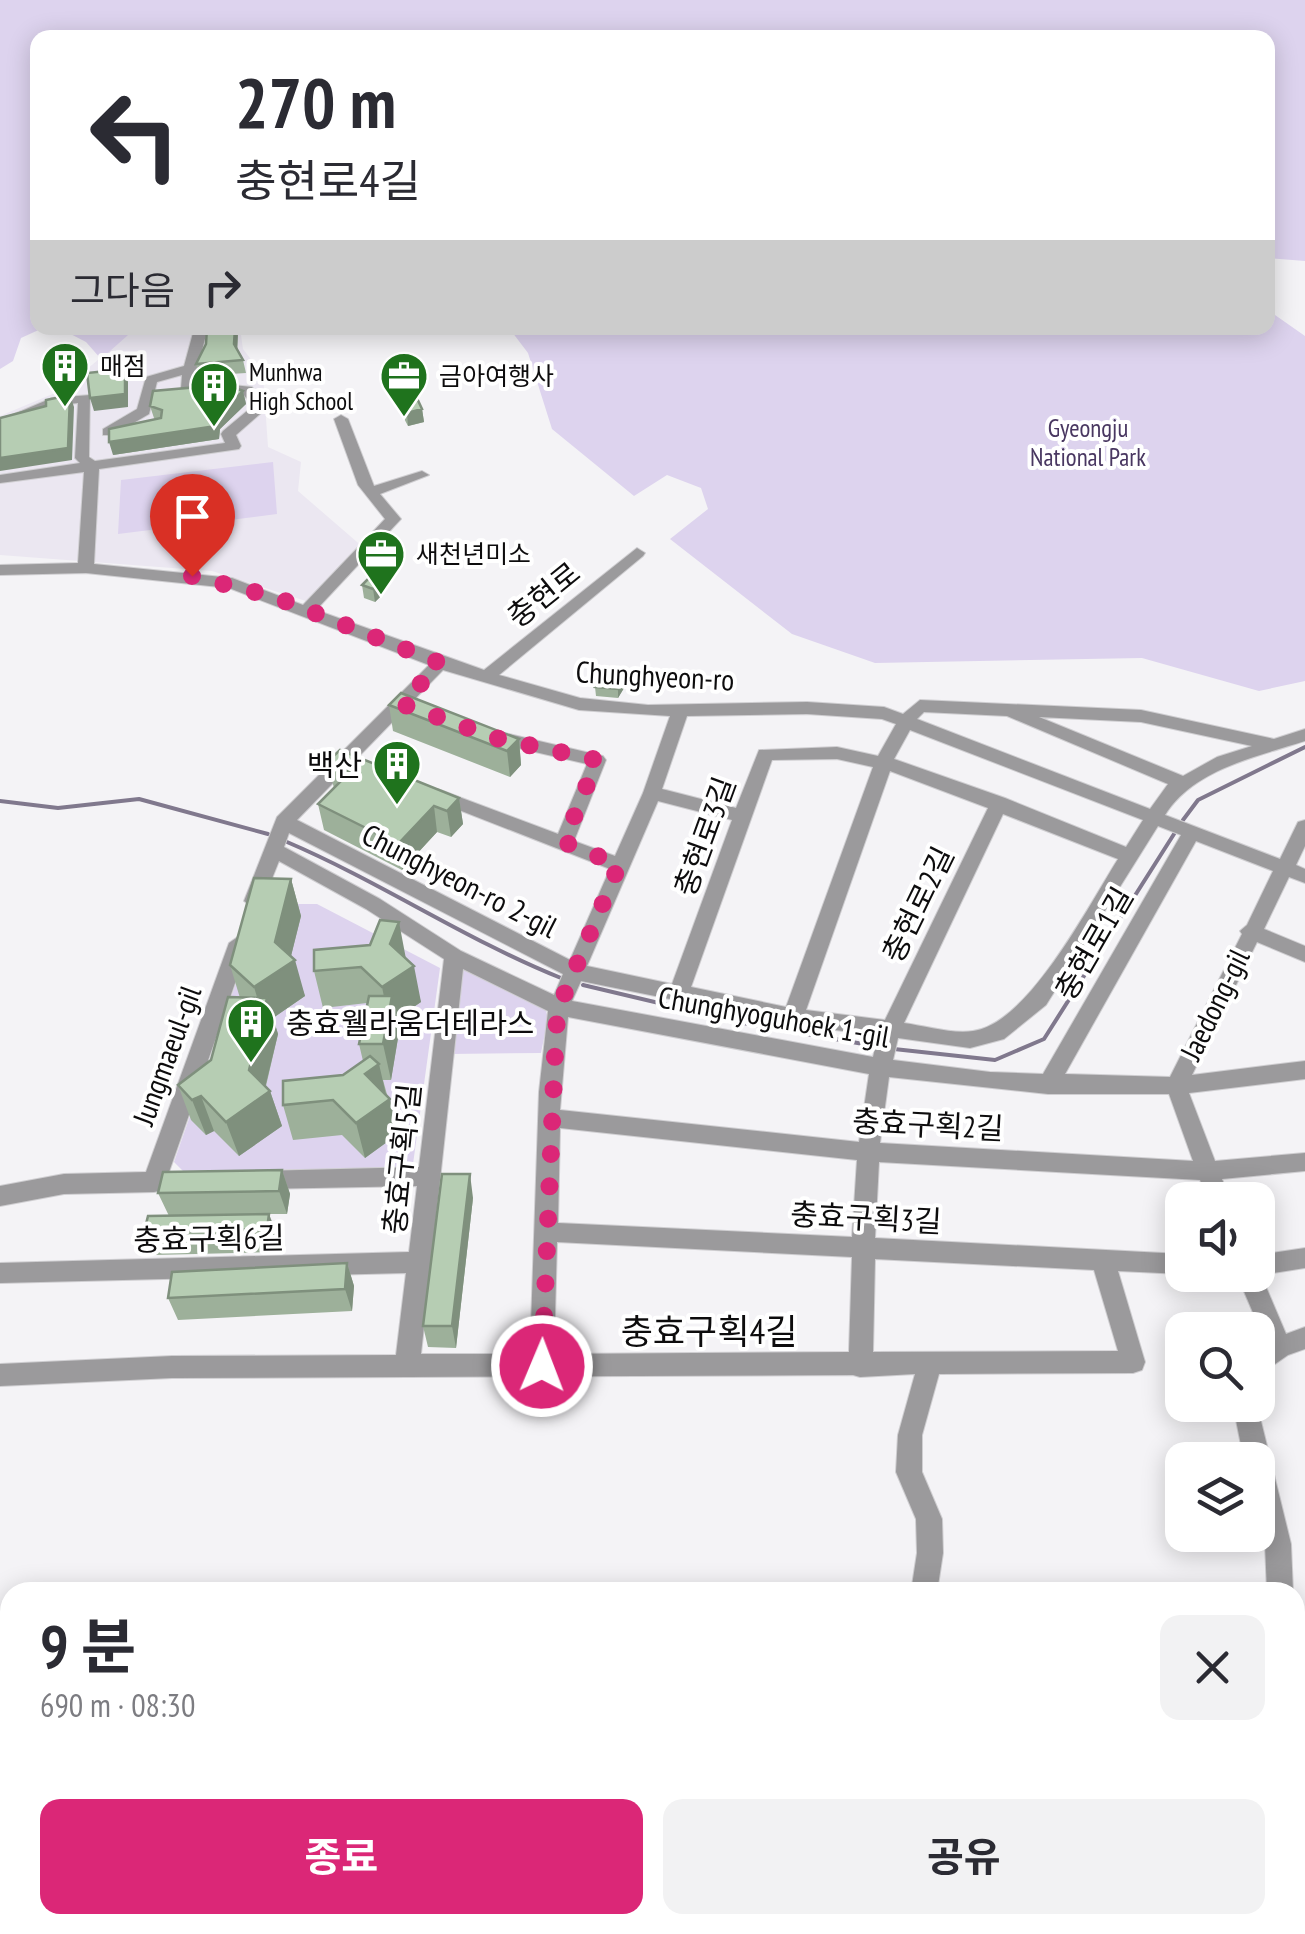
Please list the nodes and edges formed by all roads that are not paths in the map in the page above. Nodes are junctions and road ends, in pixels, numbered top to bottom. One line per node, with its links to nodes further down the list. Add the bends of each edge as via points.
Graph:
1 (198, 335): 2 (street)
2 (177, 386): 3 (street); 3 (street, via 151,380); 7 (street, via 246,390 261,407 228,434 234,446)
3 (146, 388): 6 (street, via 144,411 108,432)
4 (341, 418): 11 (street)
5 (0, 425): 7 (street, via 57,401 85,398 82,458)
6 (156, 426)
7 (92, 466): 8 (street); 12 (street)
8 (36, 474): 10 (street); 12 (street, via 66,481 85,498)
9 (422, 475): 11 (street)
10 (0, 478)
11 (370, 492): 16 (street, via 392,520)
12 (89, 513): 14 (street)
13 (636, 553): 18 (street, 충현로)
14 (86, 568): 15 (street, Chunghyeon-ro); 16 (street, Chunghyeon-ro, via 232,583)
15 (0, 570)
16 (307, 610): 17 (street, Chunghyeon-ro)
17 (440, 663): 18 (street, Chunghyeon-ro); 32 (street, Jungmaeul-gil, via 355,765)
18 (485, 678): 20 (street, Chunghyeon-ro, via 579,704)
19 (993, 708): 21 (street, Chunghyeon-ro, via 920,706); 24 (street, Chunghyeon-ro, via 1162,719); 26 (street)
20 (680, 712): 21 (street, Chunghyeon-ro, via 838,708); 28 (street)
21 (907, 720): 25 (street); 31 (street, Chunghyeon-ro)
22 (480, 732): 35 (street, via 597,760)
23 (1305, 734): 24 (street, Chunghyeon-ro 2-gil)
24 (1274, 744): 26 (street, Chunghyeon-ro 2-gil)
25 (883, 764): 29 (street, 충현로3길); 30 (street, 충현로3길, via 836,753 766,754); 47 (street)
26 (1182, 783): 31 (street, Chunghyeon-ro 2-gil)
27 (419, 788): 35 (street)
28 (652, 792): 30 (street); 38 (street)
29 (999, 803): 37 (street, 충현로3길); 48 (street, 충현로2길)
30 (743, 816): 45 (street, 충현로3길)
31 (1151, 816): 34 (street, Chunghyeon-ro); 37 (street, Chunghyeon-ro 2-gil)
32 (284, 822): 36 (street, Jungmaeul-gil); 44 (street, Chunghyeon-ro 2-gil)
33 (1305, 828): 39 (street, Jaedong-gil)
34 (1192, 832): 39 (street, Chunghyeon-ro); 51 (street, 충현로1길)
35 (564, 842): 38 (street)
36 (272, 849): 43 (street, Chunghyoguhoek 1-gil); 60 (street, Jungmaeul-gil)
37 (1127, 855): 48 (street, Chunghyeon-ro 2-gil, via 1052,982 1013,1022 970,1040)
38 (619, 865): 44 (street)
39 (1282, 867): 40 (street, Chunghyeon-ro); 41 (street, Jaedong-gil)
40 (1305, 876)
41 (1250, 931): 42 (street); 52 (street, Jaedong-gil)
42 (1305, 954)
43 (454, 956): 46 (street, Chunghyoguhoek 1-gil); 57 (street, 충효구획5길)
44 (576, 972): 45 (street, Chunghyeon-ro 2-gil); 46 (street)
45 (678, 994): 47 (street, Chunghyeon-ro 2-gil)
46 (559, 1007): 49 (street, Chunghyoguhoek 1-gil); 53 (street)
47 (793, 1016): 48 (street, Chunghyeon-ro 2-gil)
48 (890, 1031): 49 (street, 충현로2길)
49 (879, 1066): 51 (street, Chunghyoguhoek 1-gil); 54 (street, 충현로2길)
50 (1305, 1070): 52 (street, Chunghyoguhoek 1-gil)
51 (1048, 1085): 52 (street, Chunghyoguhoek 1-gil)
52 (1176, 1086): 56 (street, Jaedong-gil)
53 (549, 1118): 54 (street, 충효구획2길); 63 (street)
54 (868, 1152): 56 (street, 충효구획2길); 64 (street, 충현로2길)
55 (1305, 1162): 56 (street, 충효구획2길)
56 (1207, 1171): 61 (street, Jaedong-gil)
57 (427, 1176): 58 (street); 67 (street, 충효구획5길)
58 (232, 1180)
59 (193, 1181): 60 (street)
60 (154, 1182): 62 (street, via 64,1184)
61 (1211, 1182)
62 (0, 1196)
63 (547, 1232): 64 (street, 충효구획3길); 76 (street)
64 (866, 1247): 66 (street, 충효구획3길); 77 (street, 충현로2길)
65 (1305, 1258): 68 (street)
66 (1102, 1260): 69 (street, 충효구획3길); 75 (street, 충효구획4길, via 1132,1362)
67 (420, 1262): 70 (street, 충효구획6길); 78 (street, 충효구획5길)
68 (1275, 1262)
69 (1165, 1263)
70 (0, 1273)
71 (1256, 1292): 73 (street)
72 (1305, 1338): 73 (street)
73 (1280, 1347): 74 (street)
74 (1275, 1351)
75 (930, 1364): 77 (street, 충효구획4길); 81 (street, via 910,1436 910,1472 929,1519)
76 (542, 1366): 77 (street, 충효구획4길); 78 (street, 충효구획4길)
77 (860, 1366)
78 (407, 1368): 79 (street, 충효구획4길, via 172,1367)
79 (0, 1375)
80 (1249, 1422): 82 (street, via 1279,1536)
81 (926, 1582)
82 (1281, 1582)

